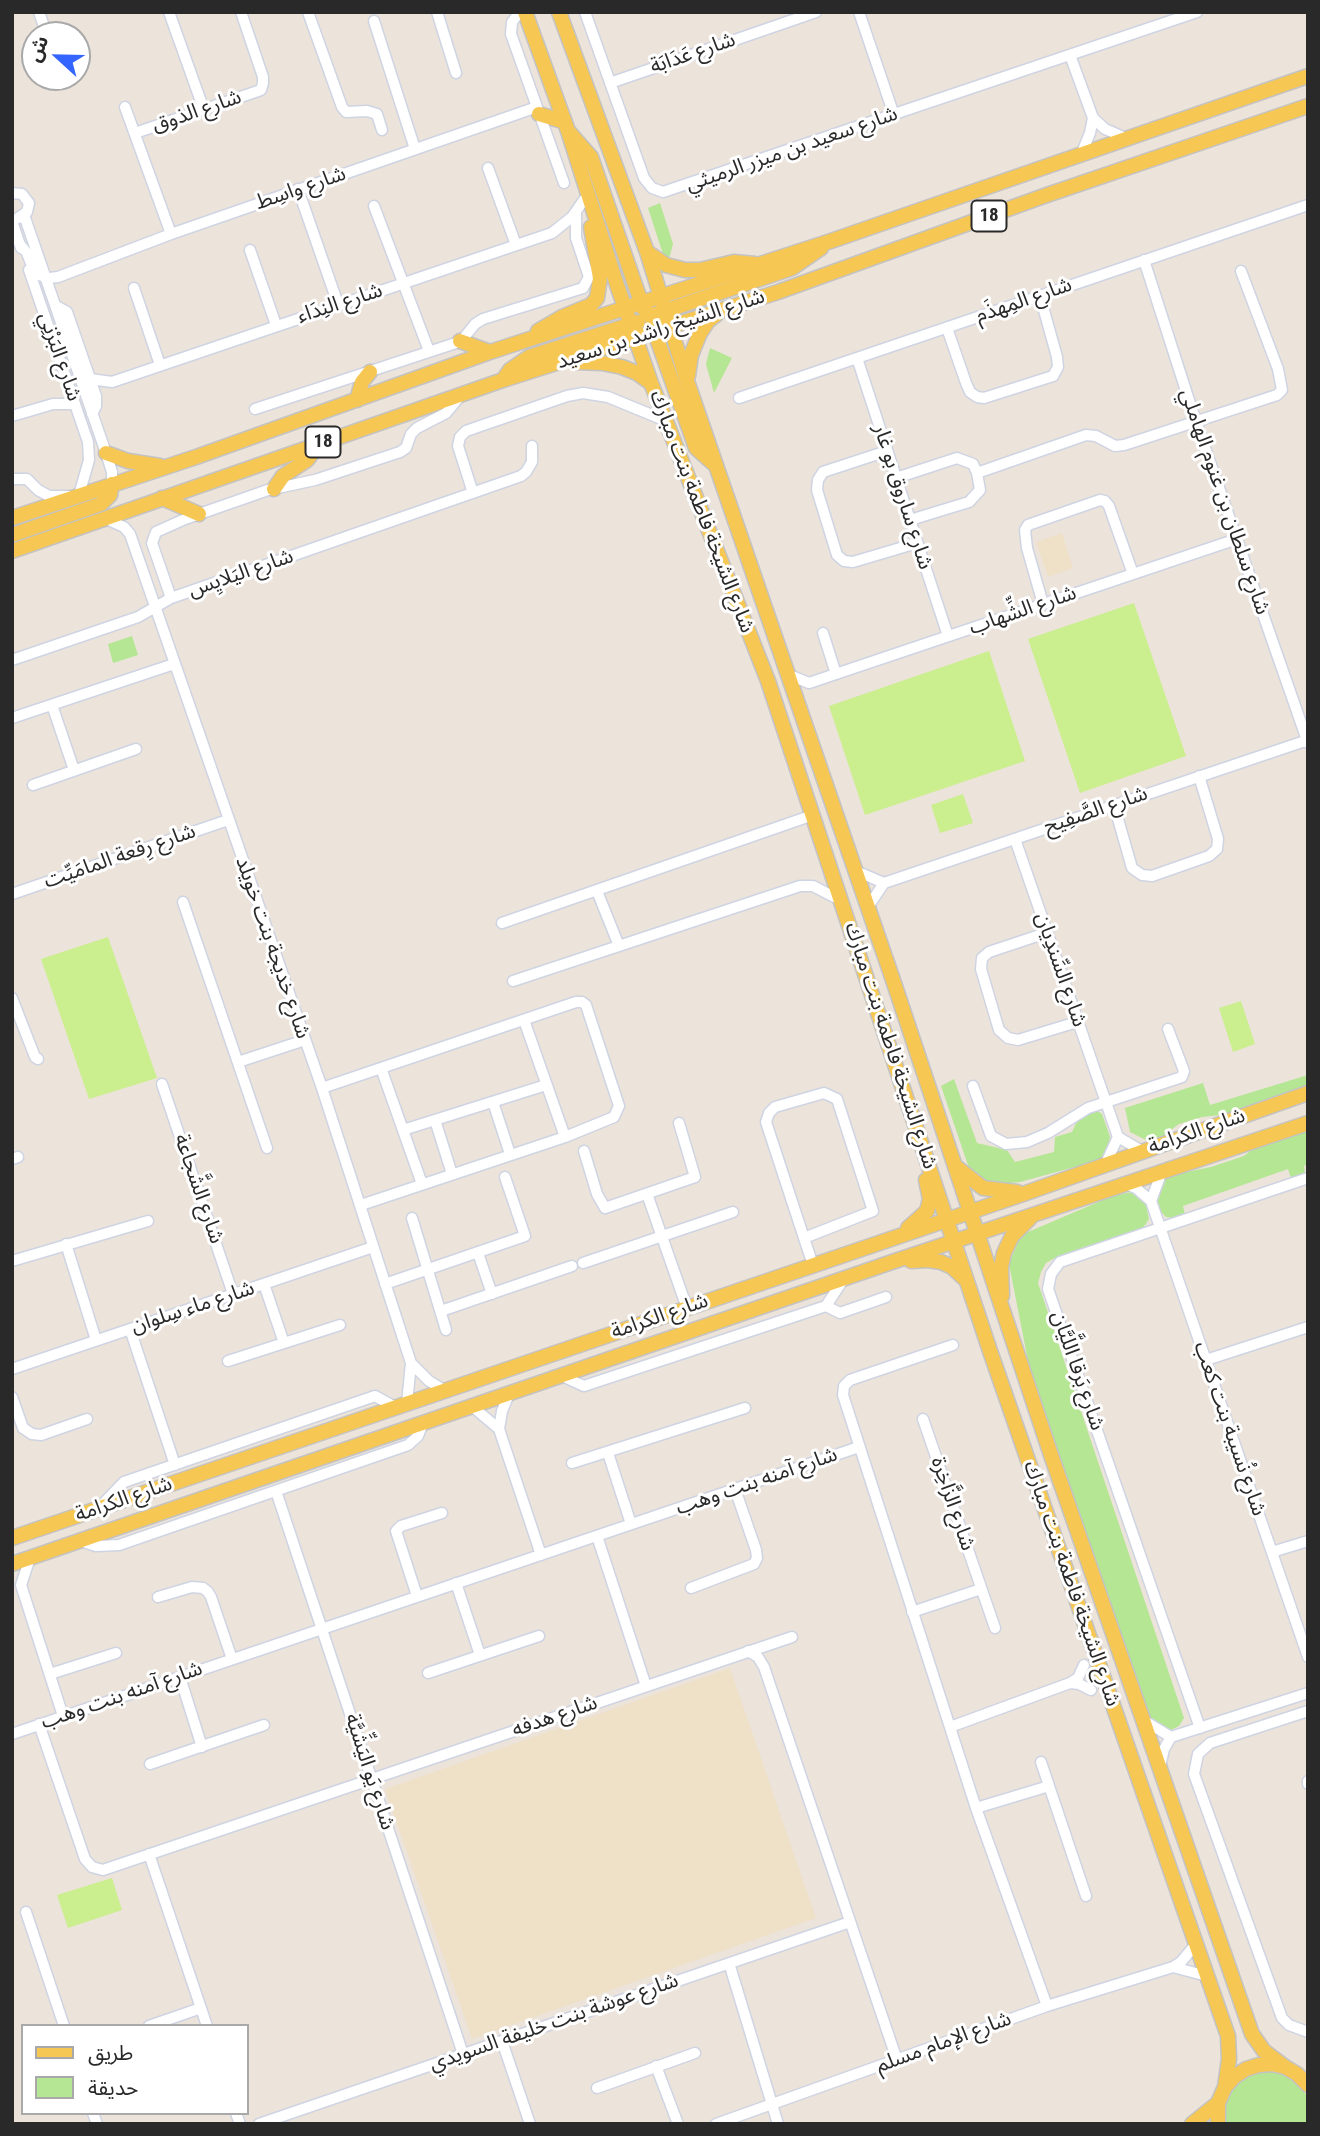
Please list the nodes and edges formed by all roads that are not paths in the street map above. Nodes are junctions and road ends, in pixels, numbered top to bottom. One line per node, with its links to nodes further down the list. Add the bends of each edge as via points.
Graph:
1 (169, 12): 18 (street)
2 (241, 12): 18 (street, شارع الذوق, via 262,87)
3 (308, 12): 23 (street, via 342,107 346,112 377,114)
4 (437, 12): 13 (street)
5 (523, 12): 19 (street, via 512,22 511,34); 22 (main road, شارع الشيخة فاطمة بنت مبارك)
6 (559, 12): 46 (main road, شارع الشيخة فاطمة بنت مبارك)
7 (585, 12): 15 (street, شارع سعيد بن ميزر الرميثي)
8 (816, 12): 15 (street, شارع عَدَابَة)
9 (859, 12): 20 (street)
10 (1197, 12): 12 (street, شارع سعيد بن ميزر الرميثي)
11 (373, 21): 26 (street)
12 (1070, 55): 20 (street, شارع سعيد بن ميزر الرميثي); 21 (street)
13 (456, 73)
14 (1308, 76): 25 (main road, شارع الشيخ راشد بن سعيد / 18)
15 (610, 83): 20 (street, شارع سعيد بن ميزر الرميثي, via 644,178 663,192)
16 (1308, 106): 59 (main road, شارع الشيخ راشد بن سعيد / 18)
17 (125, 107): 24 (street, شارع الذوق)
18 (204, 110): 24 (street, شارع الذوق)
19 (538, 110): 22 (main road); 26 (street, شارع واسِط); 30 (street)
20 (894, 115)
21 (1093, 118): 25 (street, via 1105,130); 27 (street)
22 (567, 126): 33 (main road, شارع الشيخة فاطمة بنت مبارك); 54 (main road, via 591,157)
23 (382, 130)
24 (135, 133): 40 (street, شارع الذوق)
25 (1128, 139): 27 (main road, شارع الشيخ راشد بن سعيد / 18)
26 (415, 149): 31 (street, شارع واسِط)
27 (1081, 155): 42 (main road, شارع الشيخ راشد بن سعيد / 18)
28 (488, 168): 44 (street)
29 (12, 181): 32 (street)
30 (564, 183)
31 (298, 189): 40 (street, شارع واسِط); 56 (street)
32 (14, 193): 37 (street, شارع البَرْنِي, via 28,200)
33 (590, 201): 36 (street, شارع النِدَاء); 58 (main road, شارع الشيخة فاطمة بنت مبارك); 65 (main road, via 600,278 597,298)
34 (1308, 205): 47 (street, شارع المِهذَم)
35 (374, 206): 51 (street, شارع النِدَاء)
36 (576, 212): 39 (street, شارع النِدَاء); 41 (street)
37 (24, 215): 38 (street); 50 (street, شارع البَرْنِي)
38 (12, 219): 43 (street, شارع البَرْنِي)
39 (552, 233): 41 (street); 44 (street, شارع النِدَاء)
40 (171, 234): 50 (street, شارع واسِط, via 66,274)
41 (576, 238): 66 (street, via 589,277 583,288 483,320)
42 (828, 242): 48 (main road, شارع الشيخ راشد بن سعيد / 18); 55 (main road, via 792,268)
43 (19, 243): 50 (street, via 36,274); 78 (street, شارع البَرْنِي)
44 (516, 245): 51 (street, شارع النِدَاء)
45 (250, 250): 61 (street, شارع النِدَاء)
46 (647, 252): 48 (main road, via 666,265 685,270 734,262); 55 (main road, شارع الشيخة فاطمة بنت مبارك)
47 (1144, 260): 53 (street, شارع المِهذَم); 89 (street, شارع سلطان بن غنوم الهاملي)
48 (760, 265): 55 (main road, شارع الشيخ راشد بن سعيد / 18)
49 (1241, 271): 89 (street, via 1282,390)
50 (43, 272): 57 (street, شارع البَرْنِي)
51 (403, 283): 56 (street, شارع النِدَاء); 67 (street, شارع النِدَاء)
52 (134, 288): 71 (street)
53 (1040, 296): 63 (street, شارع المِهذَم); 63 (street, via 1057,357 1053,376 977,397 970,392)
54 (641, 303): 55 (main road, شارع الشيخ راشد بن سعيد / 18); 58 (main road, شارع الشيخ راشد بن سعيد / 18); 60 (main road)
55 (663, 303): 60 (main road); 62 (main road, شارع الشيخة فاطمة بنت مبارك)
56 (338, 304): 61 (street, شارع النِدَاء)
57 (56, 306): 73 (street, via 66,312); 86 (street, شارع البَرْنِي)
58 (625, 309): 60 (main road); 64 (main road, شارع الشيخة فاطمة بنت مبارك); 65 (main road, شارع الشيخ راشد بن سعيد / 18)
59 (723, 310): 62 (main road, شارع الشيخ راشد بن سعيد / 18); 75 (main road, via 700,333)
60 (649, 321): 62 (main road); 64 (main road); 94 (main road, via 696,448)
61 (276, 325): 71 (street, شارع النِدَاء)
62 (670, 327): 75 (main road, شارع الشيخة فاطمة بنت مبارك)
63 (947, 328): 69 (street, شارع المِهذَم)
64 (633, 331): 70 (main road, شارع الشيخ راشد بن سعيد / 18); 74 (main road, via 529,357); 77 (main road, شارع الشيخة فاطمة بنت مبارك)
65 (528, 340): 68 (main road, شارع الشيخ راشد بن سعيد / 18)
66 (460, 341): 67 (street); 68 (main road)
67 (429, 351): 72 (street)
68 (490, 352): 82 (main road, شارع الشيخ راشد بن سعيد / 18)
69 (857, 358): 81 (street, شارع المِهذَم); 92 (street, شارع ساروق بو غار)
70 (566, 362): 74 (main road, شارع الشيخ راشد بن سعيد / 18); 77 (main road, via 602,363 637,373)
71 (160, 365): 76 (street, شارع النِدَاء)
72 (370, 372): 82 (main road, via 359,387); 85 (street)
73 (90, 379): 76 (street, شارع النِدَاء); 80 (street)
74 (503, 380): 79 (main road, شارع الشيخ راشد بن سعيد / 18)
75 (687, 381): 94 (main road, شارع الشيخة فاطمة بنت مبارك)
76 (112, 382): 80 (street, شارع النِدَاء)
77 (651, 383): 88 (main road, شارع الشيخة فاطمة بنت مبارك)
78 (71, 389): 83 (street); 84 (street, شارع البَرْنِي)
79 (461, 395): 90 (main road, شارع الشيخ راشد بن سعيد / 18); 100 (street, via 446,413 417,428 400,452)
80 (96, 396): 86 (street)
81 (739, 398)
82 (357, 400): 95 (main road, شارع الشيخ راشد بن سعيد / 18)
83 (53, 404): 84 (street); 87 (street)
84 (75, 404): 102 (street, شارع البَرْنِي, via 89,451 88,469)
85 (255, 410)
86 (92, 414): 93 (street, شارع البَرْنِي)
87 (12, 416)
88 (664, 420): 101 (street, via 608,397 583,393 466,431 458,443); 134 (main road, شارع الشيخة فاطمة بنت مبارك, via 768,681)
89 (1196, 422): 96 (street, via 1124,445 1086,435); 111 (street, شارع سلطان بن غنوم الهاملي)
90 (319, 443): 100 (main road); 103 (main road, شارع الشيخ راشد بن سعيد / 18)
91 (532, 446): 101 (street, شارع اليَلايِس, via 530,467)
92 (887, 451): 97 (street, شارع ساروق بو غار); 112 (street, via 824,471 818,480 837,555 853,562)
93 (106, 453): 95 (main road); 99 (street, شارع البَرْنِي)
94 (715, 465): 123 (main road, شارع الشيخة فاطمة بنت مبارك)
95 (168, 467): 99 (main road, شارع الشيخ راشد بن سعيد / 18)
96 (978, 473): 97 (street, via 973,464 957,458); 108 (street, via 980,490 969,502)
97 (896, 478): 108 (street, شارع ساروق بو غار)
98 (12, 479): 102 (street, via 27,479 49,496)
99 (112, 484): 102 (main road, شارع الشيخ راشد بن سعيد / 18); 110 (main road, via 110,495 101,504)
100 (274, 489): 105 (street)
101 (473, 493): 115 (street, شارع اليَلايِس)
102 (77, 496): 106 (main road, شارع الشيخ راشد بن سعيد / 18)
103 (162, 498): 104 (main road, شارع الشيخ راشد بن سعيد / 18); 105 (main road)
104 (141, 505): 107 (main road, شارع الشيخ راشد بن سعيد / 18); 109 (street, via 130,524)
105 (199, 514): 115 (street, via 152,537)
106 (12, 518)
107 (104, 518): 109 (street); 113 (main road, شارع الشيخ راشد بن سعيد / 18)
108 (910, 520): 112 (street, شارع ساروق بو غار)
109 (130, 534): 117 (street, شارع خديجة بنت خويلد)
110 (12, 535)
111 (1237, 539): 114 (street, شارع الشِّهاب); 128 (street, شارع سلطان بن غنوم الهاملي)
112 (917, 542): 119 (street, شارع ساروق بو غار)
113 (12, 551)
114 (1133, 574): 116 (street, شارع الشِّهاب); 116 (street, via 1109,506 1100,500 1028,525 1025,530)
115 (171, 598): 117 (street, شارع اليَلايِس)
116 (1043, 604): 119 (street, شارع الشِّهاب)
117 (155, 608): 120 (street, شارع اليَلايِس); 121 (street, شارع خديجة بنت خويلد)
118 (823, 633): 122 (street)
119 (948, 636): 122 (street, شارع الشِّهاب)
120 (12, 660)
121 (174, 664): 126 (street); 135 (street, شارع خديجة بنت خويلد)
122 (836, 674): 124 (street, شارع الشِّهاب)
123 (789, 676): 124 (street); 125 (main road, شارع الشيخة فاطمة بنت مبارك)
124 (809, 683): 125 (street)
125 (798, 702): 137 (main road, شارع الشيخة فاطمة بنت مبارك)
126 (52, 705): 127 (street); 130 (street)
127 (12, 718)
128 (1307, 741): 131 (street, شارع الصَّفِيح)
129 (136, 749): 130 (street)
130 (74, 771): 132 (street)
131 (1199, 776): 133 (street, شارع الصَّفِيح); 133 (street, via 1217,849 1152,876 1132,868)
132 (33, 785)
133 (1114, 805): 136 (street, شارع الصَّفِيح)
134 (813, 815): 139 (street); 141 (main road, شارع الشيخة فاطمة بنت مبارك)
135 (228, 820): 140 (street, شارع رِقعة المامَيِّت); 152 (street, شارع خديجة بنت خويلد)
136 (1015, 839): 138 (street, شارع الصَّفِيح); 145 (street, شارع السِّندِيان)
137 (856, 871): 138 (street); 143 (main road, شارع الشيخة فاطمة بنت مبارك)
138 (884, 883): 143 (street)
139 (597, 891): 144 (street); 146 (street)
140 (12, 894)
141 (842, 901): 146 (street, via 813,886 800,886); 173 (main road, شارع الشيخة فاطمة بنت مبارك)
142 (183, 902): 154 (street)
143 (868, 907): 175 (main road, شارع الشيخة فاطمة بنت مبارك)
144 (502, 923)
145 (1046, 933): 150 (street, شارع السِّندِيان); 150 (street, via 982,958 981,969 999,1030 1018,1040)
146 (619, 946): 147 (street)
147 (513, 981)
148 (12, 998): 153 (street)
149 (524, 1020): 155 (street); 157 (street); 167 (street, via 576,1002 586,1005 619,1106 614,1117)
150 (1077, 1022): 162 (street, شارع السِّندِيان)
151 (1168, 1029): 162 (street, via 1184,1071 1182,1077)
152 (304, 1040): 154 (street); 159 (street, شارع خديجة بنت خويلد)
153 (38, 1059)
154 (238, 1062): 169 (street)
155 (381, 1068): 159 (street); 166 (street)
156 (162, 1084): 209 (street, شارع الشَّجاعة)
157 (546, 1085): 161 (street); 167 (street)
158 (973, 1086): 162 (street, via 991,1136 1006,1144 1027,1142)
159 (322, 1088): 185 (street, شارع خديجة بنت خويلد)
160 (1308, 1093): 171 (main road, شارع الكرامة)
161 (492, 1102): 163 (street); 172 (street)
162 (1105, 1102): 168 (street, شارع السِّندِيان)
163 (435, 1120): 166 (street); 177 (street)
164 (1308, 1123): 176 (main road, شارع الكرامة)
165 (679, 1124): 183 (street, via 695,1177)
166 (403, 1130): 181 (street)
167 (565, 1137): 172 (street)
168 (1118, 1137): 171 (street); 174 (street)
169 (267, 1148)
170 (584, 1151): 183 (street, via 605,1208)
171 (1142, 1152): 174 (main road, شارع الكرامة)
172 (510, 1154): 177 (street)
173 (926, 1158): 190 (main road, شارع الشيخة فاطمة بنت مبارك); 194 (main road, via 929,1205 921,1218)
174 (1107, 1163): 182 (main road, شارع الكرامة)
175 (953, 1164): 182 (main road, via 983,1188); 187 (main road, شارع الشيخة فاطمة بنت مبارك)
176 (1162, 1171): 180 (main road, شارع الكرامة); 184 (street)
177 (452, 1174): 181 (street)
178 (505, 1177): 200 (street, via 525,1236)
179 (1308, 1178): 192 (street, شارع بَرقا اللَّيَّان)
180 (1126, 1184): 184 (street); 188 (main road, شارع الكرامة)
181 (422, 1185): 185 (street)
182 (1026, 1193): 187 (main road, شارع الكرامة)
183 (646, 1194): 195 (street)
184 (1151, 1201): 192 (street, شارع نُسيبة بنت كعب)
185 (361, 1205): 199 (street, شارع خديجة بنت خويلد)
186 (733, 1212): 195 (street)
187 (969, 1212): 190 (main road, شارع الكرامة); 193 (main road, شارع الشيخة فاطمة بنت مبارك)
188 (1032, 1215): 193 (main road, شارع الكرامة); 215 (main road, via 1012,1236 1004,1253)
189 (412, 1218): 204 (street)
190 (947, 1219): 194 (main road, شارع الكرامة); 197 (main road, شارع الشيخة فاطمة بنت مبارك)
191 (148, 1221): 198 (street)
192 (1161, 1228): 223 (street, شارع نُسيبة بنت كعب); 285 (street, شارع بَرقا اللَّيَّان, via 1060,1262 1048,1289)
193 (976, 1235): 197 (main road, شارع الكرامة); 215 (main road, شارع الشيخة فاطمة بنت مبارك)
194 (897, 1236): 203 (main road, شارع الكرامة)
195 (662, 1237): 210 (street); 213 (street)
196 (804, 1238): 196 (street, via 766,1122 775,1107 824,1093 837,1099 873,1211); 203 (street)
197 (954, 1242): 202 (main road, شارع الكرامة); 208 (main road, شارع الشيخة فاطمة بنت مبارك)
198 (66, 1244): 201 (street); 220 (street)
199 (373, 1247): 206 (street, شارع ماء سِلوان); 207 (street, شارع خديجة بنت خويلد)
200 (478, 1252): 204 (street); 210 (street)
201 (12, 1261)
202 (892, 1262): 205 (main road, شارع الكرامة); 208 (main road, via 941,1262)
203 (813, 1265): 213 (main road, شارع الكرامة)
204 (427, 1270): 207 (street); 214 (street)
205 (843, 1280): 212 (street); 227 (main road, شارع الكرامة)
206 (264, 1284): 209 (street, شارع ماء سِلوان); 221 (street)
207 (385, 1284): 225 (street, شارع خديجة بنت خويلد)
208 (968, 1284): 299 (main road, شارع الشيخة فاطمة بنت مبارك)
209 (233, 1294): 218 (street, شارع ماء سِلوان)
210 (492, 1294): 214 (street)
211 (886, 1297): 212 (street, via 840,1313)
212 (826, 1306): 227 (street, via 584,1386)
213 (687, 1308): 228 (main road, شارع الكرامة)
214 (441, 1311): 219 (street)
215 (1003, 1315): 281 (main road, شارع الشيخة فاطمة بنت مبارك)
216 (340, 1325): 221 (street)
217 (1308, 1327): 223 (street)
218 (130, 1329): 220 (street, شارع ماء سِلوان); 241 (street)
219 (446, 1329)
220 (96, 1340): 226 (street, شارع ماء سِلوان)
221 (284, 1343): 224 (street)
222 (953, 1345): 238 (street, via 850,1380 844,1386)
223 (1206, 1360): 251 (street, شارع نُسيبة بنت كعب)
224 (228, 1361)
225 (411, 1363): 228 (street); 231 (street, شارع خديجة بنت خويلد)
226 (12, 1368)
227 (562, 1376): 229 (main road, شارع الكرامة)
228 (444, 1390): 231 (main road, شارع الكرامة)
229 (509, 1394): 232 (main road, شارع الكرامة); 237 (street)
230 (12, 1397): 234 (street, via 23,1428 32,1434 41,1436)
231 (401, 1405): 241 (street, via 375,1396); 244 (main road, شارع الكرامة)
232 (473, 1407): 236 (main road, شارع الكرامة); 237 (street)
233 (745, 1408): 239 (street)
234 (87, 1419)
235 (923, 1419): 258 (street, شارع الزَّاخِرة)
236 (423, 1423): 243 (street, via 408,1445); 249 (main road, شارع الكرامة)
237 (499, 1429): 252 (street)
238 (859, 1447): 242 (street, شارع آمنه بنت وهب); 261 (street, شارع آمنه بنت وهب)
239 (608, 1453): 240 (street); 246 (street)
240 (572, 1463)
241 (175, 1465): 244 (street, via 124,1482)
242 (735, 1489): 246 (street, شارع آمنه بنت وهب); 257 (street, via 757,1558 754,1564)
243 (276, 1490): 249 (street, via 119,1545); 263 (street, شارع يَو اليَشِّيَّة)
244 (100, 1508): 248 (main road, شارع الكرامة)
245 (442, 1513): 260 (street, via 396,1531)
246 (631, 1524): 247 (street, شارع آمنه بنت وهب)
247 (597, 1535): 252 (street, شارع آمنه بنت وهب); 276 (street)
248 (12, 1538)
249 (80, 1541): 253 (main road, شارع الكرامة)
250 (1308, 1541): 251 (street)
251 (1272, 1552): 269 (street, شارع نُسيبة بنت كعب)
252 (541, 1555): 256 (street, شارع آمنه بنت وهب)
253 (30, 1558): 254 (main road, شارع الكرامة); 255 (street)
254 (12, 1564)
255 (17, 1583): 273 (street)
256 (456, 1583): 260 (street, شارع آمنه بنت وهب); 268 (street)
257 (691, 1588)
258 (981, 1589): 261 (street); 262 (street, شارع الزَّاخِرة)
259 (158, 1597): 270 (street, شارع آمنه بنت وهب, via 192,1587 208,1592)
260 (417, 1597): 263 (street, شارع آمنه بنت وهب)
261 (912, 1612): 284 (street, شارع آمنه بنت وهب)
262 (995, 1628)
263 (322, 1629): 270 (street, شارع آمنه بنت وهب); 292 (street, شارع يَو اليَشِّيَّة)
264 (539, 1636): 268 (street)
265 (792, 1637): 266 (street, شارع هدفه)
266 (748, 1651): 276 (street, شارع هدفه); 298 (street, via 764,1667)
267 (116, 1653): 273 (street)
268 (480, 1655): 272 (street)
269 (1308, 1657)
270 (232, 1659): 274 (street, شارع آمنه بنت وهب)
271 (1084, 1665): 275 (street)
272 (428, 1673)
273 (50, 1674): 280 (street)
274 (180, 1676): 280 (street, شارع آمنه بنت وهب); 288 (street)
275 (1070, 1683): 277 (street); 284 (street)
276 (646, 1686): 292 (street, شارع هدفه)
277 (1091, 1690)
278 (1308, 1693): 285 (street)
279 (1308, 1711): 308 (street, via 1210,1743 1198,1754 1194,1774 1282,2018)
280 (63, 1716): 282 (street, شارع آمنه بنت وهب)
281 (1142, 1720): 287 (street); 291 (main road, شارع الشيخة فاطمة بنت مبارك)
282 (38, 1724): 286 (street, شارع آمنه بنت وهب); 295 (street, شارع هدفه, via 85,1859 103,1870)
283 (264, 1725): 288 (street)
284 (950, 1727): 294 (street, شارع آمنه بنت وهب)
285 (1200, 1728): 287 (street)
286 (12, 1734)
287 (1171, 1737): 291 (street)
288 (202, 1747): 290 (street)
289 (1041, 1762): 293 (street)
290 (150, 1764)
291 (1160, 1770): 314 (main road, شارع الشيخة فاطمة بنت مبارك, via 1252,2034 1265,2051)
292 (372, 1778): 295 (street, شارع هدفه); 311 (street, شارع يَو اليَشِّيَّة)
293 (1049, 1786): 294 (street); 296 (street)
294 (976, 1808): 303 (street, شارع آمنه بنت وهب)
295 (149, 1854): 304 (street)
296 (1086, 1896)
297 (26, 1912): 305 (street)
298 (850, 1922): 300 (street, شارع عوشة بنت خليفة السويدي); 312 (street)
299 (1196, 1944): 301 (street, شارع الإمام مسلم); 302 (main road, شارع الشيخة فاطمة بنت مبارك)
300 (729, 1964): 309 (street, شارع عوشة بنت خليفة السويدي); 319 (street)
301 (1173, 1967): 302 (street); 303 (street, شارع الإمام مسلم)
302 (1207, 1976): 316 (main road, شارع الشيخة فاطمة بنت مبارك, via 1228,2036)
303 (1047, 2006): 312 (street, شارع الإمام مسلم)
304 (201, 2008): 306 (street); 307 (street)
305 (63, 2024)
306 (155, 2024)
307 (206, 2024)
308 (1308, 2032)
309 (502, 2041): 311 (street, شارع عوشة بنت خليفة السويدي); 321 (street)
310 (695, 2053): 313 (street)
311 (463, 2054): 320 (street, شارع عوشة بنت خليفة السويدي)
312 (897, 2060): 319 (street, شارع الإمام مسلم)
313 (656, 2066): 317 (street); 322 (street)
314 (1297, 2072): 315 (main road, شارع الشيخة فاطمة بنت مبارك); 316 (main road, via 1259,2065 1245,2069)
315 (1308, 2085)
316 (1225, 2087): 318 (main road)
317 (597, 2088)
318 (1218, 2103): 325 (main road); 326 (main road)
319 (771, 2104): 323 (street, شارع الإمام مسلم); 324 (street)
320 (258, 2124)
321 (530, 2124)
322 (678, 2124)
323 (716, 2124)
324 (778, 2124)
325 (1192, 2124)
326 (1218, 2124)

